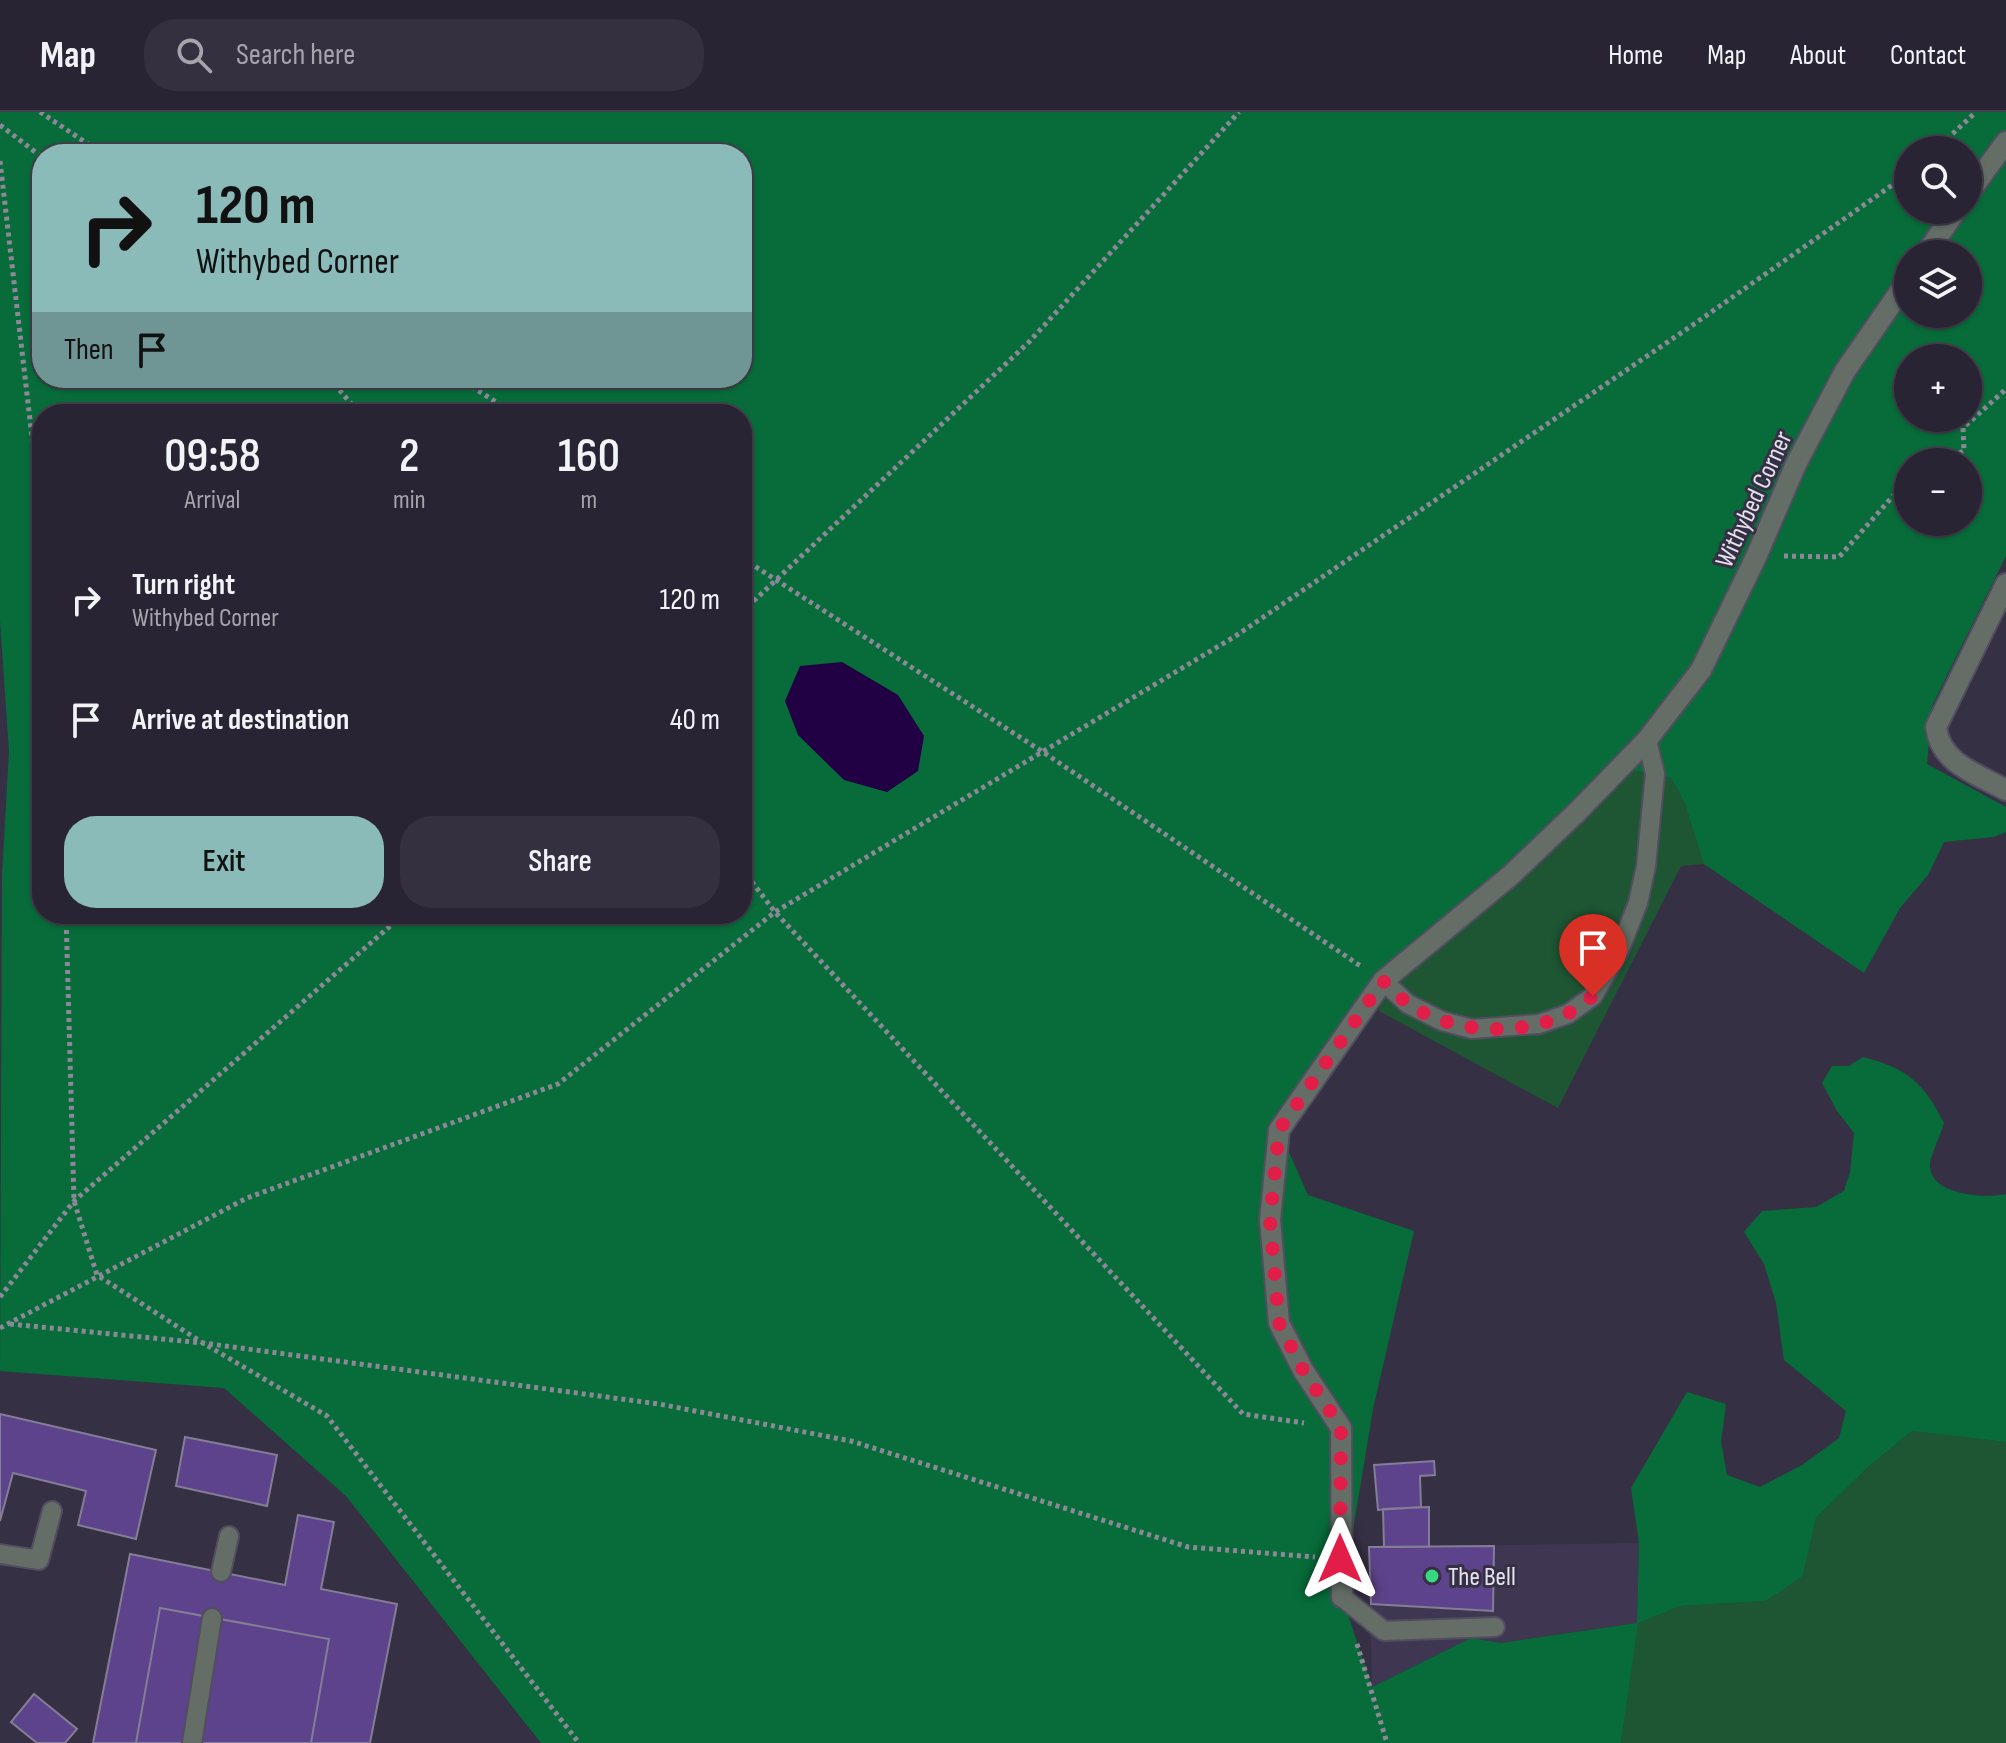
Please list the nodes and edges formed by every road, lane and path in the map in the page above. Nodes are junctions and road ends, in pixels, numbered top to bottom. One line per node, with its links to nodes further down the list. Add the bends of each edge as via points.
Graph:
1 (40, 112): 7 (path)
2 (1239, 112): 23 (path, via 1029,342)
3 (1976, 112): 5 (path)
4 (0, 125): 8 (path)
5 (1950, 136)
6 (2006, 142): 10 (street)
7 (88, 144)
8 (32, 149)
9 (0, 161): 18 (path)
10 (1982, 175)
11 (1894, 184): 27 (path, via 1234,637)
12 (1894, 300): 21 (street, Withybed Corner, via 1845,371 1796,464)
13 (338, 388): 16 (path)
14 (474, 388): 17 (path)
15 (2006, 389): 19 (path, via 1963,428)
16 (351, 404)
17 (499, 404)
18 (32, 438)
19 (1964, 448)
20 (1894, 495): 21 (path, via 1839,557)
21 (1756, 557): 26 (street, Withybed Corner, via 1701,670)
22 (752, 564): 23 (path)
23 (776, 579): 25 (path); 27 (path)
24 (2006, 584): 28 (street, via 1936,727 1938,744 1950,759)
25 (752, 602)
26 (1647, 740): 33 (street, Withybed Corner, via 1511,875); 33 (lane, via 1655,774 1646,866 1619,951 1593,996 1568,1014 1539,1024 1472,1029 1408,1004)
27 (1043, 752): 30 (path); 33 (path)
28 (2006, 790)
29 (752, 882): 30 (path)
30 (775, 912): 35 (path, via 558,1084 247,1198); 40 (path, via 1243,1414)
31 (66, 924): 34 (path)
32 (393, 924): 34 (path)
33 (1383, 981): 40 (street, Withybed Corner, via 1279,1130 1270,1220 1279,1323)
34 (74, 1201): 35 (path); 36 (path)
35 (97, 1275): 37 (path); 39 (path)
36 (0, 1297)
37 (10, 1324): 38 (path); 39 (path)
38 (0, 1328)
39 (203, 1343): 44 (path, via 659,1404 851,1441 1188,1547); 51 (path, via 327,1416)
40 (1341, 1428): 44 (street)
41 (52, 1511): 43 (lane, via 39,1560)
42 (229, 1536): 45 (lane)
43 (0, 1554)
44 (1340, 1559): 46 (street)
45 (221, 1572)
46 (1342, 1597): 48 (lane, via 1384,1631)
47 (212, 1618): 50 (lane)
48 (1495, 1627)
49 (1357, 1642): 52 (path)
50 (192, 1743)
51 (579, 1743)
52 (1387, 1743)

